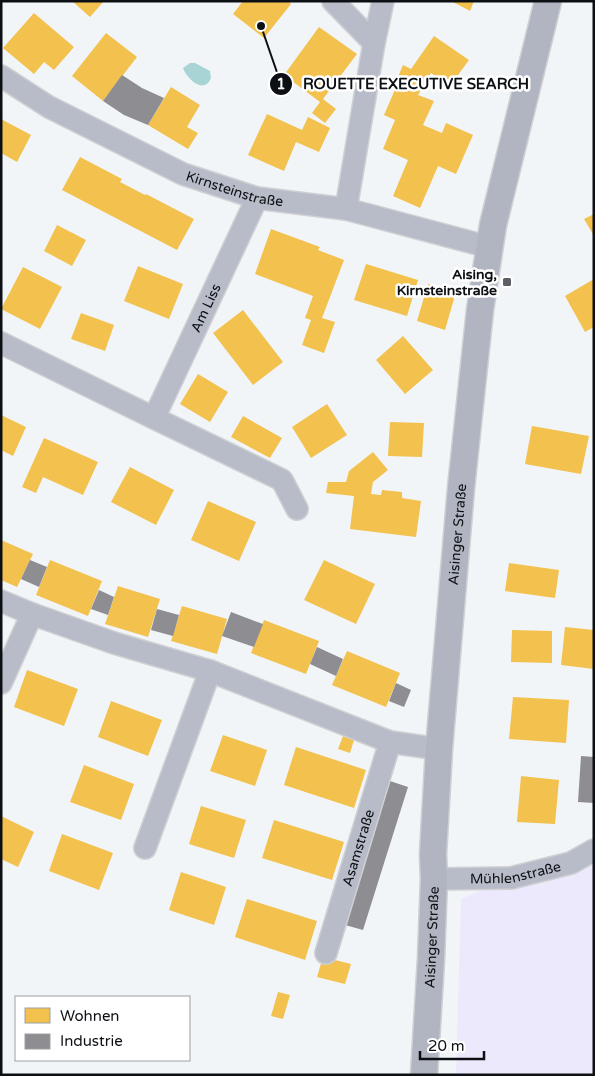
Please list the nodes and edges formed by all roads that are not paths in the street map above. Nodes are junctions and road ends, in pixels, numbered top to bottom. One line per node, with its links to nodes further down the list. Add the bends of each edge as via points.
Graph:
1 (333, 1): 4 (street)
2 (384, 1): 4 (street)
3 (548, 1): 8 (main road, Aisinger Straße)
4 (374, 43): 7 (street)
5 (1, 76): 6 (street, Kirnsteinstraße, via 48,107 183,174)
6 (257, 198): 7 (street, Kirnsteinstraße); 10 (street, Am Liss)
7 (346, 209): 8 (street, Kirnsteinstraße)
8 (489, 247): 17 (main road, Aisinger Straße, via 461,488)
9 (1, 343): 10 (street)
10 (154, 418): 11 (street, via 282,480)
11 (297, 509)
12 (1, 601): 13 (street)
13 (32, 614): 14 (street, via 114,643); 15 (street)
14 (210, 671): 16 (street); 18 (street)
15 (1, 683)
16 (390, 742): 17 (street); 21 (street, Asamstraße)
17 (439, 749): 20 (main road, Aisinger Straße)
18 (145, 848)
19 (594, 850): 20 (street, Mühlenstraße, via 571,863 511,878)
20 (434, 879): 22 (main road, Aisinger Straße)
21 (326, 953)
22 (424, 1075)

